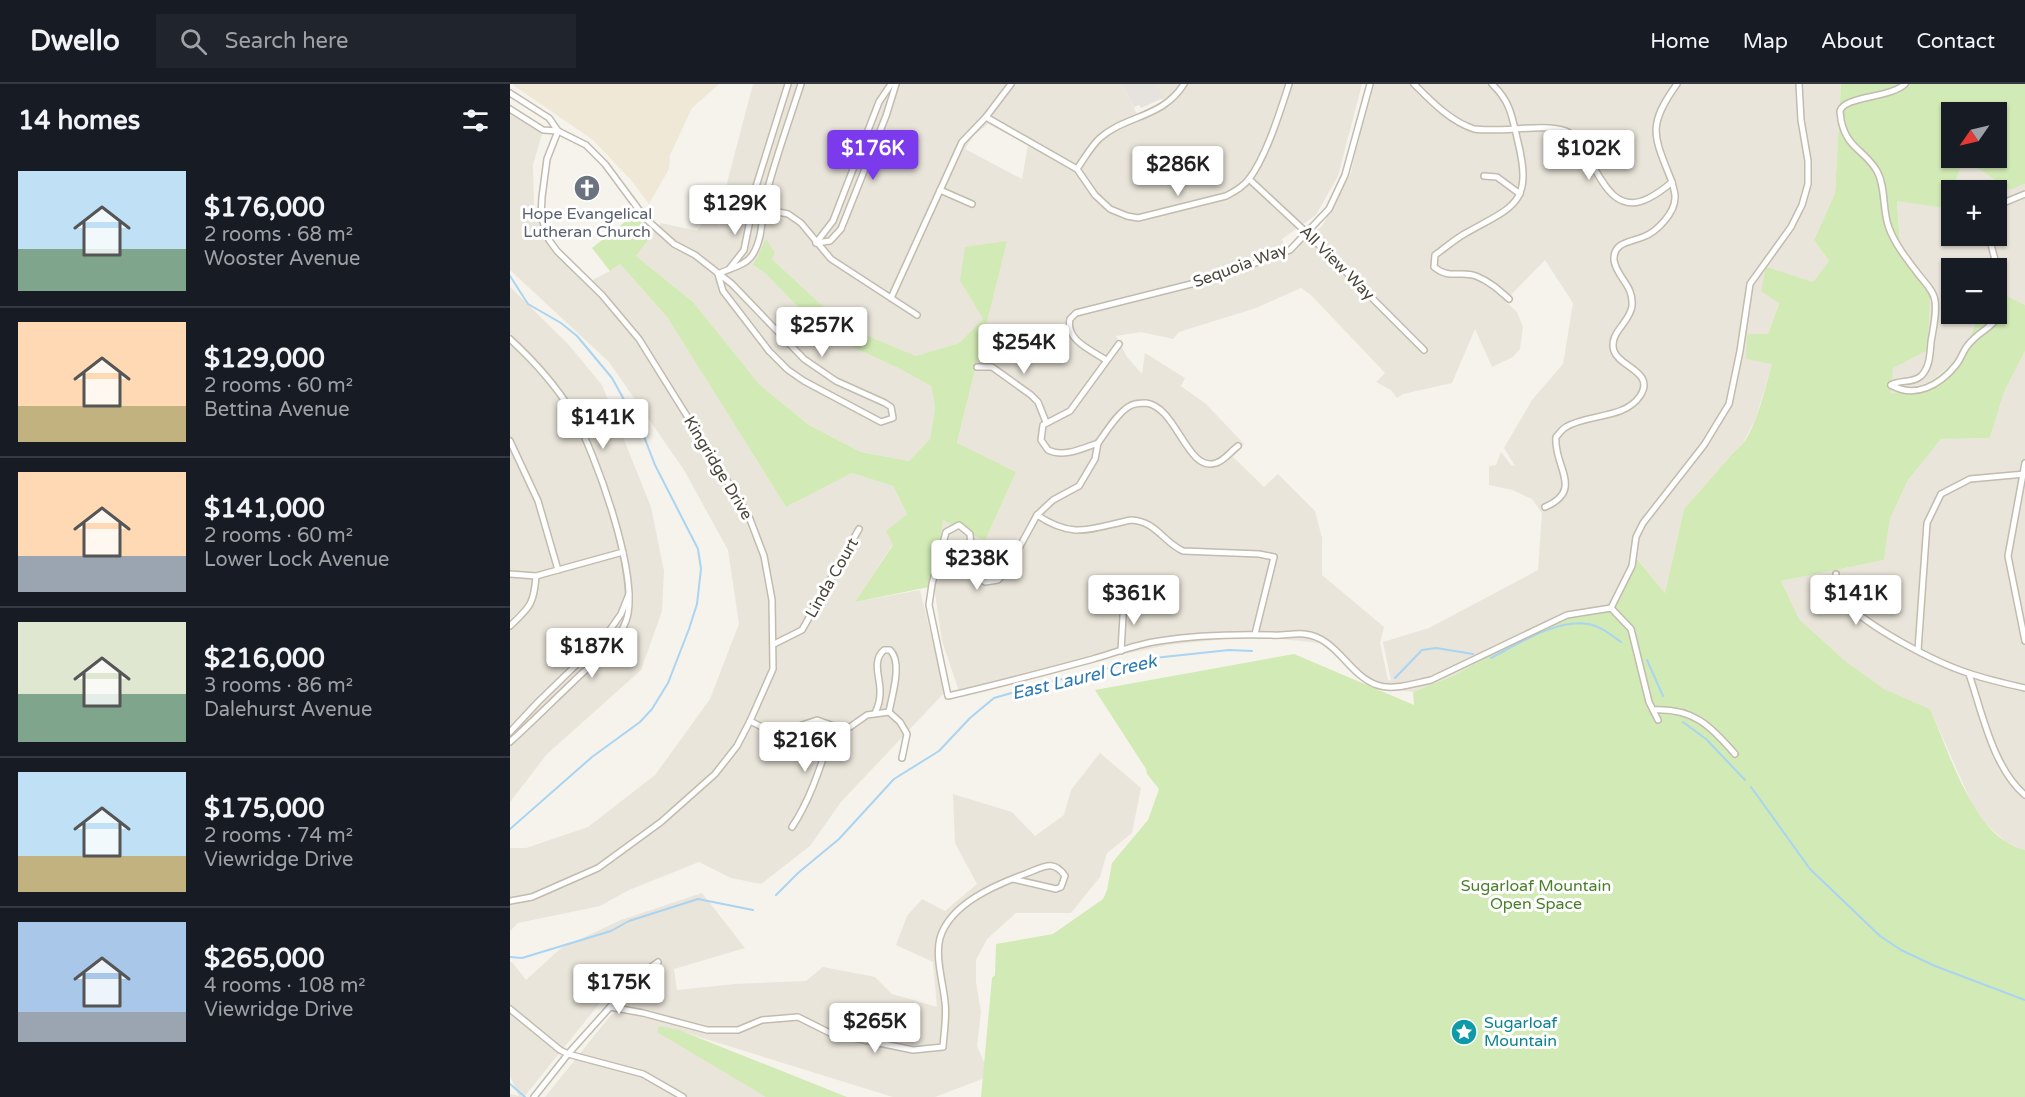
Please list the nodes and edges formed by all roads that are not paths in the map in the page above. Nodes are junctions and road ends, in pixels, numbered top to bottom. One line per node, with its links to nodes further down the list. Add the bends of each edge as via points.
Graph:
1 (788, 84): 28 (street)
2 (801, 84): 27 (street, via 772,171)
3 (894, 84): 30 (street, via 879,102 833,221); 30 (street, via 882,127 841,229 830,241)
4 (1011, 84): 15 (street)
5 (1184, 84): 18 (street, via 1165,104 1100,138)
6 (1289, 84): 20 (street, via 1273,132)
7 (1370, 84): 29 (street, Sequoia Way, via 1344,175 1329,208)
8 (1414, 84): 16 (street, via 1466,126)
9 (1492, 84): 16 (street, via 1511,109)
10 (1677, 84): 21 (street, via 1656,123 1659,150)
11 (1799, 84): 58 (street, via 1808,161 1808,184 1802,205 1750,284 1729,404 1704,445 1643,523 1636,537 1632,566)
12 (1905, 84): 31 (street, via 1880,96 1853,100 1840,112 1844,133 1878,173 1896,243 1935,300 1928,366 1920,377 1891,385 1910,391 1932,386 1956,365 1968,344 1999,319 2001,281)
13 (510, 93): 17 (street, via 549,118)
14 (510, 109): 17 (street, via 543,130)
15 (986, 117): 18 (street); 22 (street, via 962,142)
16 (1515, 130): 21 (street, via 1572,133 1608,191 1621,200 1637,202); 23 (street, via 1524,168)
17 (558, 131): 33 (street, via 586,146 605,164 656,229); 62 (street, Kingridge Drive, via 547,159 542,197 541,216 549,240 639,339 748,514 764,556)
18 (1077, 169): 20 (street, via 1110,209 1138,218 1226,196)
19 (1485, 176): 23 (street, via 1497,177)
20 (1249, 179): 29 (street, All View Way)
21 (1672, 183): 48 (street, via 1675,197 1671,211 1648,235 1623,243 1615,254 1617,268 1632,295 1632,308 1628,320 1613,338 1613,350 1641,376 1642,395 1624,410 1566,427 1556,437 1555,449 1566,476 1565,486 1557,502)
22 (940, 190): 26 (street); 34 (street)
23 (1520, 194): 35 (street, via 1504,212 1435,255 1434,267 1442,274 1474,275)
24 (2025, 194): 25 (street)
25 (2007, 201)
26 (972, 204)
27 (764, 209): 28 (street); 30 (street, via 788,214 801,223); 32 (street, via 753,254 742,265)
28 (752, 210): 32 (street, via 744,250)
29 (1307, 233): 39 (street, All View Way); 40 (street, Sequoia Way, via 1290,250 1215,278 1076,313 1070,319 1076,341)
30 (816, 243): 34 (street, via 831,259)
31 (1991, 246)
32 (730, 268): 33 (street)
33 (718, 274): 33 (street, via 723,291 788,370 881,422 893,418 891,407 885,403 836,381 804,359)
34 (891, 298): 36 (street)
35 (1509, 299)
36 (917, 315)
37 (510, 339): 51 (street, via 551,383 581,429 601,478)
38 (1119, 344): 40 (street)
39 (1424, 350)
40 (1106, 360): 42 (street, via 1070,411)
41 (977, 367): 42 (street, via 997,369 1031,394)
42 (1046, 422): 44 (street, via 1041,440 1052,453)
43 (510, 441): 52 (street, via 538,501)
44 (1098, 443): 45 (street, via 1126,409 1144,403 1166,414 1200,462 1216,463); 49 (street, via 1095,459 1079,486 1053,500)
45 (1238, 446)
46 (2025, 463): 47 (street)
47 (2024, 473): 61 (street, via 2008,556); 63 (street, via 1970,479 1941,494 1927,523)
48 (1545, 507)
49 (1037, 515): 60 (street, via 1053,526 1074,532 1140,520 1183,551 1274,557); 64 (street, via 998,580 985,582 976,576 970,534 959,525 946,532 929,606 948,696)
50 (859, 529): 62 (street, Linda Court, via 802,630)
51 (623, 552): 52 (street); 56 (street)
52 (558, 570): 55 (street)
53 (510, 574): 55 (street)
54 (1836, 574): 63 (street, via 1835,586 1841,599 1869,623)
55 (536, 576): 59 (street, via 534,598)
56 (629, 593): 73 (street, via 605,637); 74 (street, via 626,622 612,645)
57 (1124, 599): 64 (street)
58 (1611, 608): 60 (street, via 1567,615 1431,680 1386,687 1363,677 1336,649 1310,636); 67 (street, via 1631,629)
59 (510, 626)
60 (1255, 634): 64 (street, via 1157,641)
61 (2025, 641)
62 (774, 644): 71 (street, Kingridge Drive, via 773,669)
63 (1918, 650): 65 (street)
64 (1121, 651)
65 (1969, 674): 66 (street); 77 (street, via 1991,742 2013,785)
66 (2025, 688)
67 (1653, 710): 70 (street); 75 (street, via 1688,714 1704,721)
68 (890, 712): 69 (street); 69 (street, via 897,664 896,656 884,650 878,655 880,693); 76 (street, via 907,734)
69 (875, 713): 72 (street, via 850,727)
70 (1658, 720)
71 (750, 721): 72 (street, via 781,732 817,720); 80 (street, Kingridge Drive, via 715,774 661,822 598,868 532,897)
72 (834, 726): 78 (street, via 817,776)
73 (510, 732)
74 (510, 742)
75 (1735, 754)
76 (902, 758)
77 (2025, 795)
78 (792, 827)
79 (1013, 879): 79 (street, via 1052,865 1065,876 1056,889); 82 (street, via 961,907 940,937 946,1005 943,1047 912,1050 830,1033 798,1017 762,1020 738,1030 706,1030)
80 (510, 901)
81 (658, 962): 82 (street, via 637,976)
82 (610, 1007): 84 (street)
83 (510, 1008): 84 (street)
84 (568, 1054): 85 (street); 86 (street, via 642,1074)
85 (534, 1097)
86 (683, 1097)

